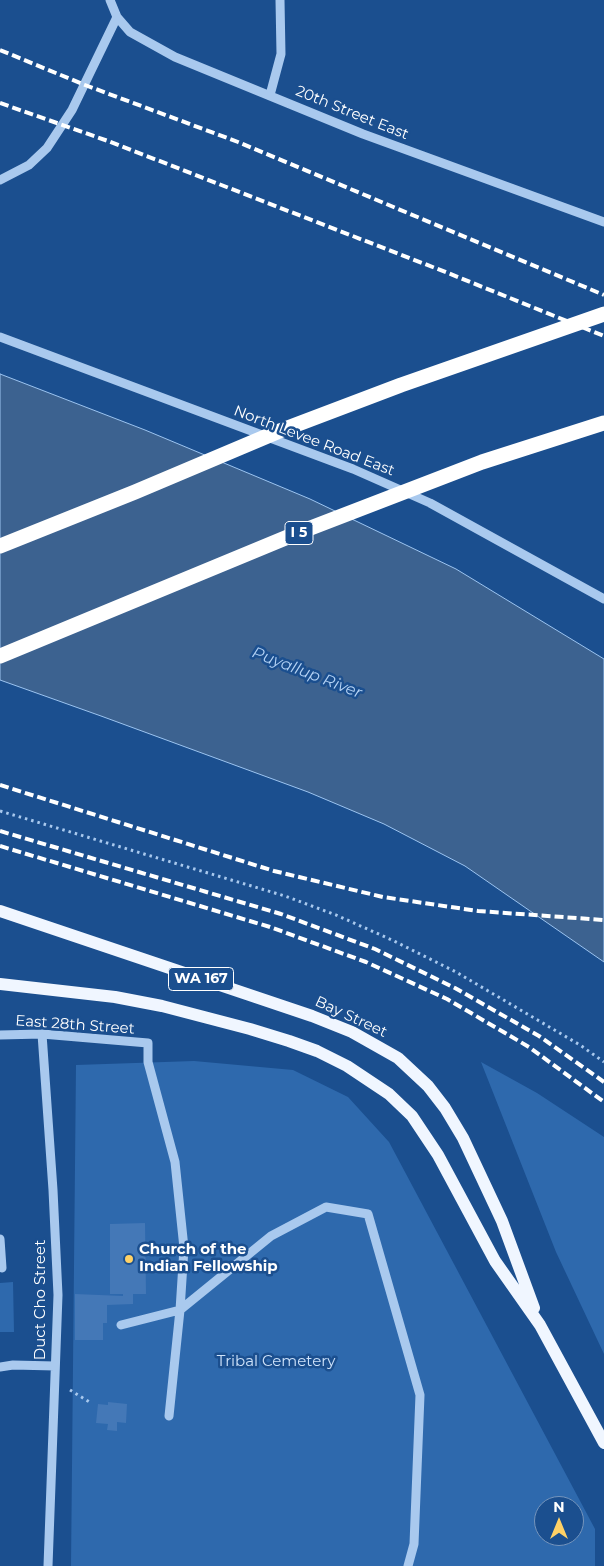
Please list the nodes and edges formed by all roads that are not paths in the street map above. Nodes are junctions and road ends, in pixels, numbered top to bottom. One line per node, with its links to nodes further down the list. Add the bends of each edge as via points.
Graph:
1 (110, 0): 3 (street, 20th Street East)
2 (280, 0): 4 (street, via 281,54)
3 (117, 17): 4 (street, 20th Street East, via 130,32 147,43); 5 (street, via 76,102 47,148 29,165)
4 (270, 95): 6 (street, 20th Street East, via 363,134)
5 (0, 180)
6 (604, 222)
7 (604, 314): 10 (highway, bridge, via 295,425)
8 (0, 337): 11 (street, North Levee Road East, via 353,469 430,504)
9 (604, 423): 12 (highway, I 5, bridge, via 482,462 295,534)
10 (0, 546)
11 (604, 599)
12 (0, 656)
13 (0, 911): 21 (main road, Bay Street / WA 167, via 312,1016 352,1032 398,1058 428,1086 463,1138 502,1220)
14 (0, 984): 21 (main road, Bay Street / WA 167, via 115,997 170,1008 289,1041 347,1066 390,1094 422,1129 495,1261)
15 (0, 1034): 16 (street, East 28th Street)
16 (42, 1034): 19 (street, East 28th Street, via 148,1044 148,1062 175,1162 184,1248); 22 (street, Duct Cho Street, via 58,1295)
17 (0, 1239): 18 (street)
18 (2, 1268)
19 (180, 1310): 20 (street); 24 (street); 27 (street, via 271,1236 326,1207 368,1214 420,1395 414,1544)
20 (121, 1325)
21 (540, 1325): 25 (main road, Bay Street / WA 167)
22 (55, 1366): 23 (street); 26 (street, Duct Cho Street)
23 (0, 1367)
24 (168, 1416)
25 (604, 1443)
26 (48, 1566)
27 (408, 1566)

